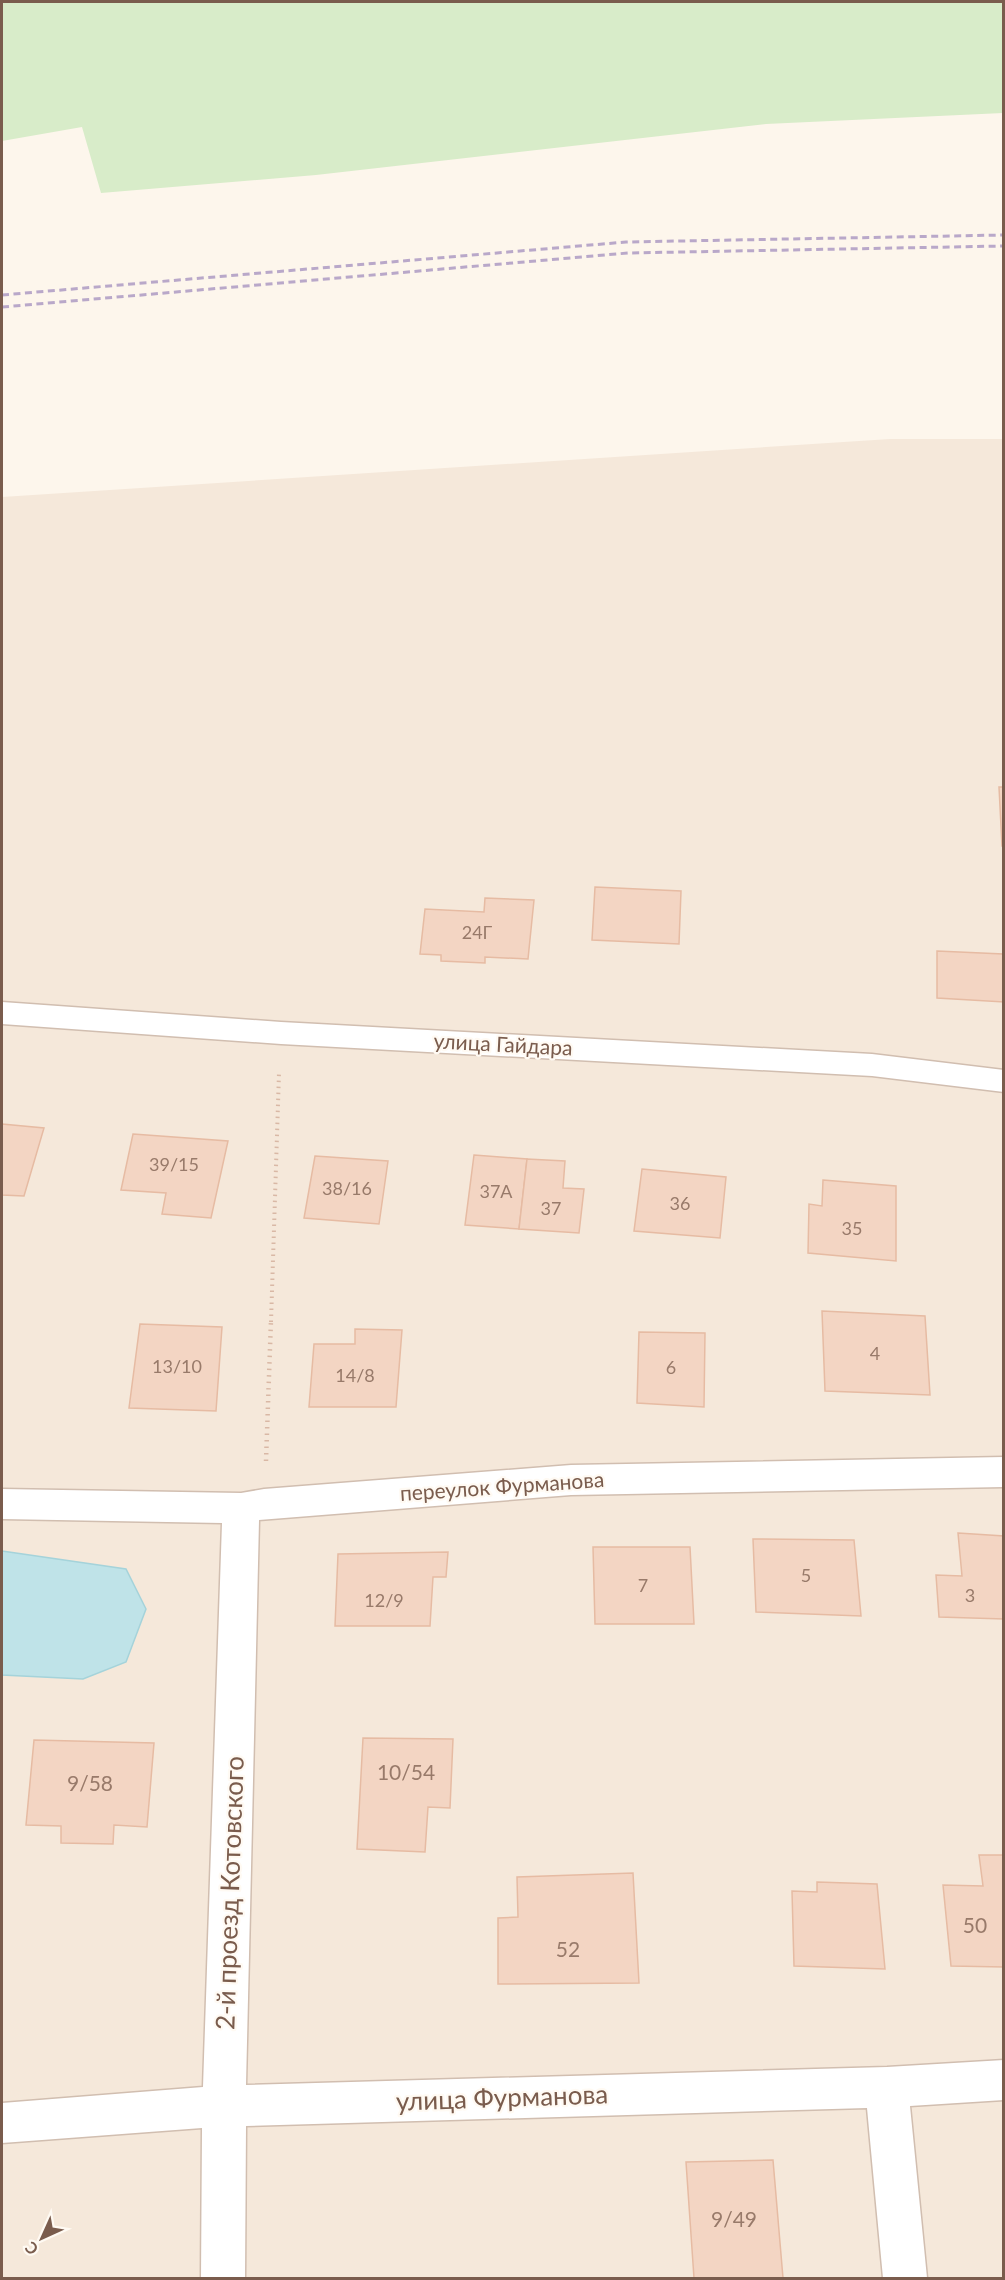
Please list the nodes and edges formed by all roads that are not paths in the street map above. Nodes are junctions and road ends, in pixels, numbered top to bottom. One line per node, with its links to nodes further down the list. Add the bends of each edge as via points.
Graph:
1 (2, 1013): 2 (street, улица Гайдара, via 281,1033 873,1065)
2 (1004, 1081)
3 (1004, 1472): 5 (street, переулок Фурманова, via 571,1480)
4 (2, 1504): 5 (street, переулок Фурманова)
5 (253, 1506): 8 (street, 2-й проезд Котовского)
6 (1004, 2080): 7 (street, улица Фурманова)
7 (887, 2087): 8 (street, улица Фурманова); 11 (street)
8 (224, 2106): 9 (street, улица Фурманова); 10 (street, 2-й проезд Котовского)
9 (2, 2123)
10 (223, 2278)
11 (905, 2278)

